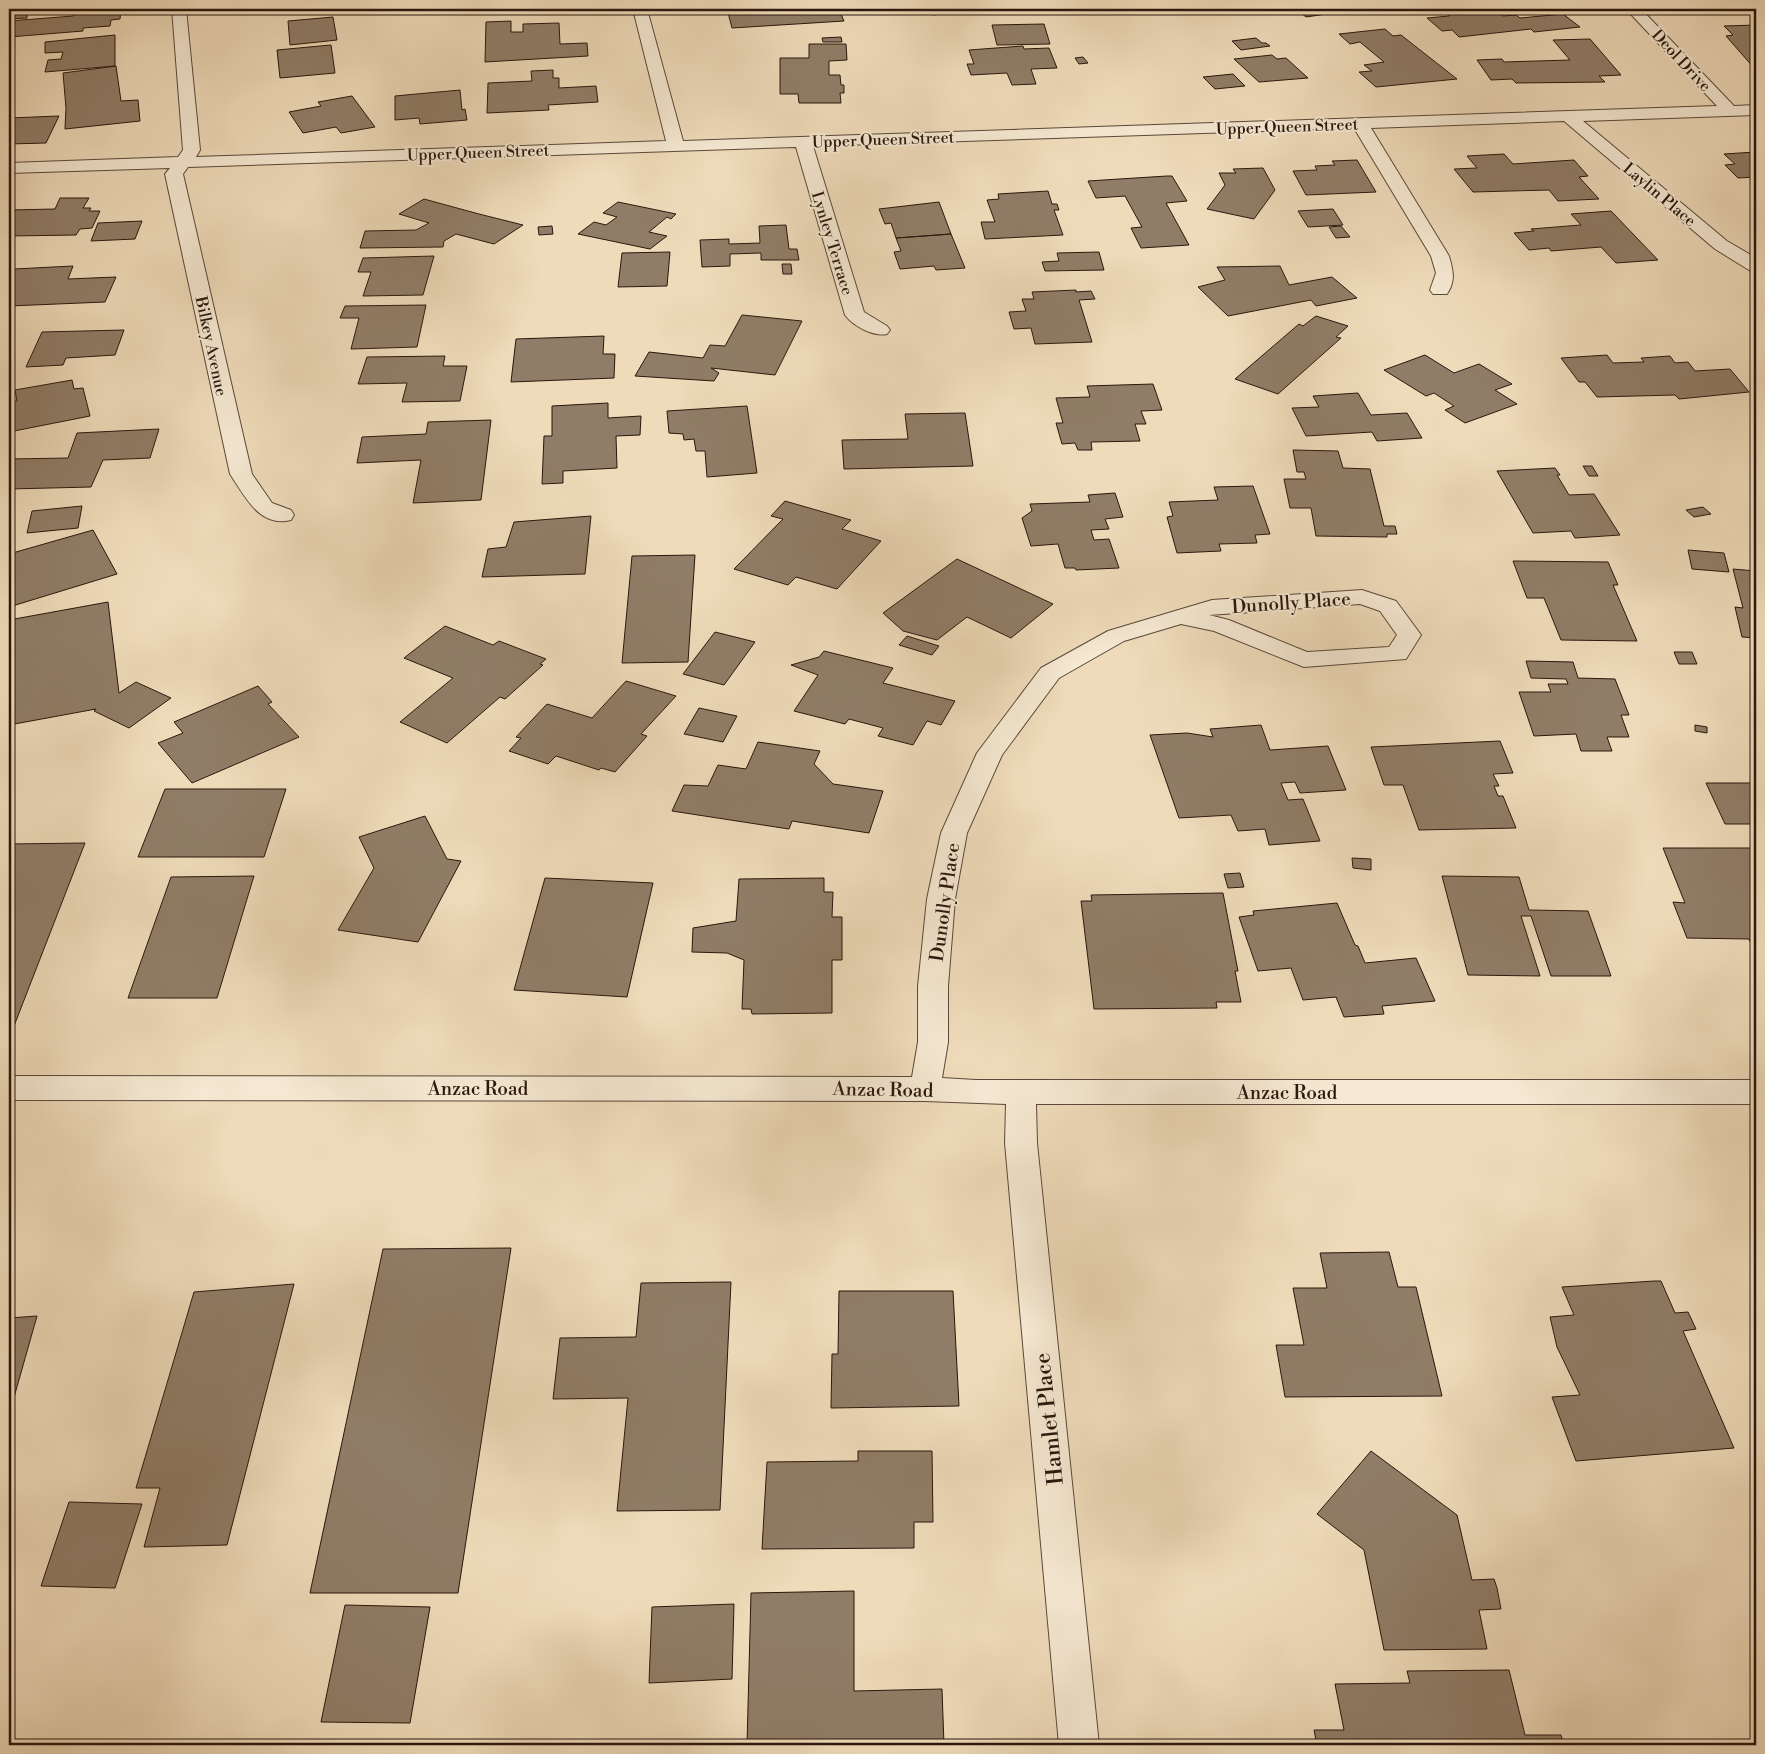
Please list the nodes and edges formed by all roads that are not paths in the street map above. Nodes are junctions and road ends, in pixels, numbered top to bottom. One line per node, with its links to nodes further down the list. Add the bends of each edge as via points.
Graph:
1 (179, 9): 10 (street, via 192,150)
2 (640, 9): 9 (street)
3 (1634, 9): 5 (street, Deol Drive)
4 (1756, 110): 5 (street, Upper Queen Street)
5 (1730, 111): 6 (street, Upper Queen Street)
6 (1569, 117): 7 (street, Upper Queen Street); 12 (street, Laylin Place, via 1721,245)
7 (1360, 124): 8 (street, Upper Queen Street); 13 (street, via 1440,256 1445,273)
8 (803, 142): 9 (street, Upper Queen Street); 14 (street, Lynley Terrace, via 855,315)
9 (676, 146): 10 (street, Upper Queen Street)
10 (184, 161): 11 (street, Upper Queen Street); 15 (street, Bilkey Avenue, via 174,174 241,474 264,508)
11 (9, 168)
12 (1756, 266)
13 (1440, 290)
14 (880, 330)
15 (283, 515)
16 (1177, 616): 16 (street, Dunolly Place, via 1212,607 1362,597 1388,606 1409,635 1397,654 1304,660 1221,625); 18 (street, Dunolly Place, via 1116,636 1050,673 990,753 954,833 941,899 933,986 933,1042)
17 (9, 1088): 18 (street, Anzac Road)
18 (925, 1089): 19 (street, Anzac Road)
19 (1021, 1092): 20 (street, Anzac Road); 21 (street, Hamlet Place, via 1022,1152)
20 (1756, 1092)
21 (1080, 1745)

